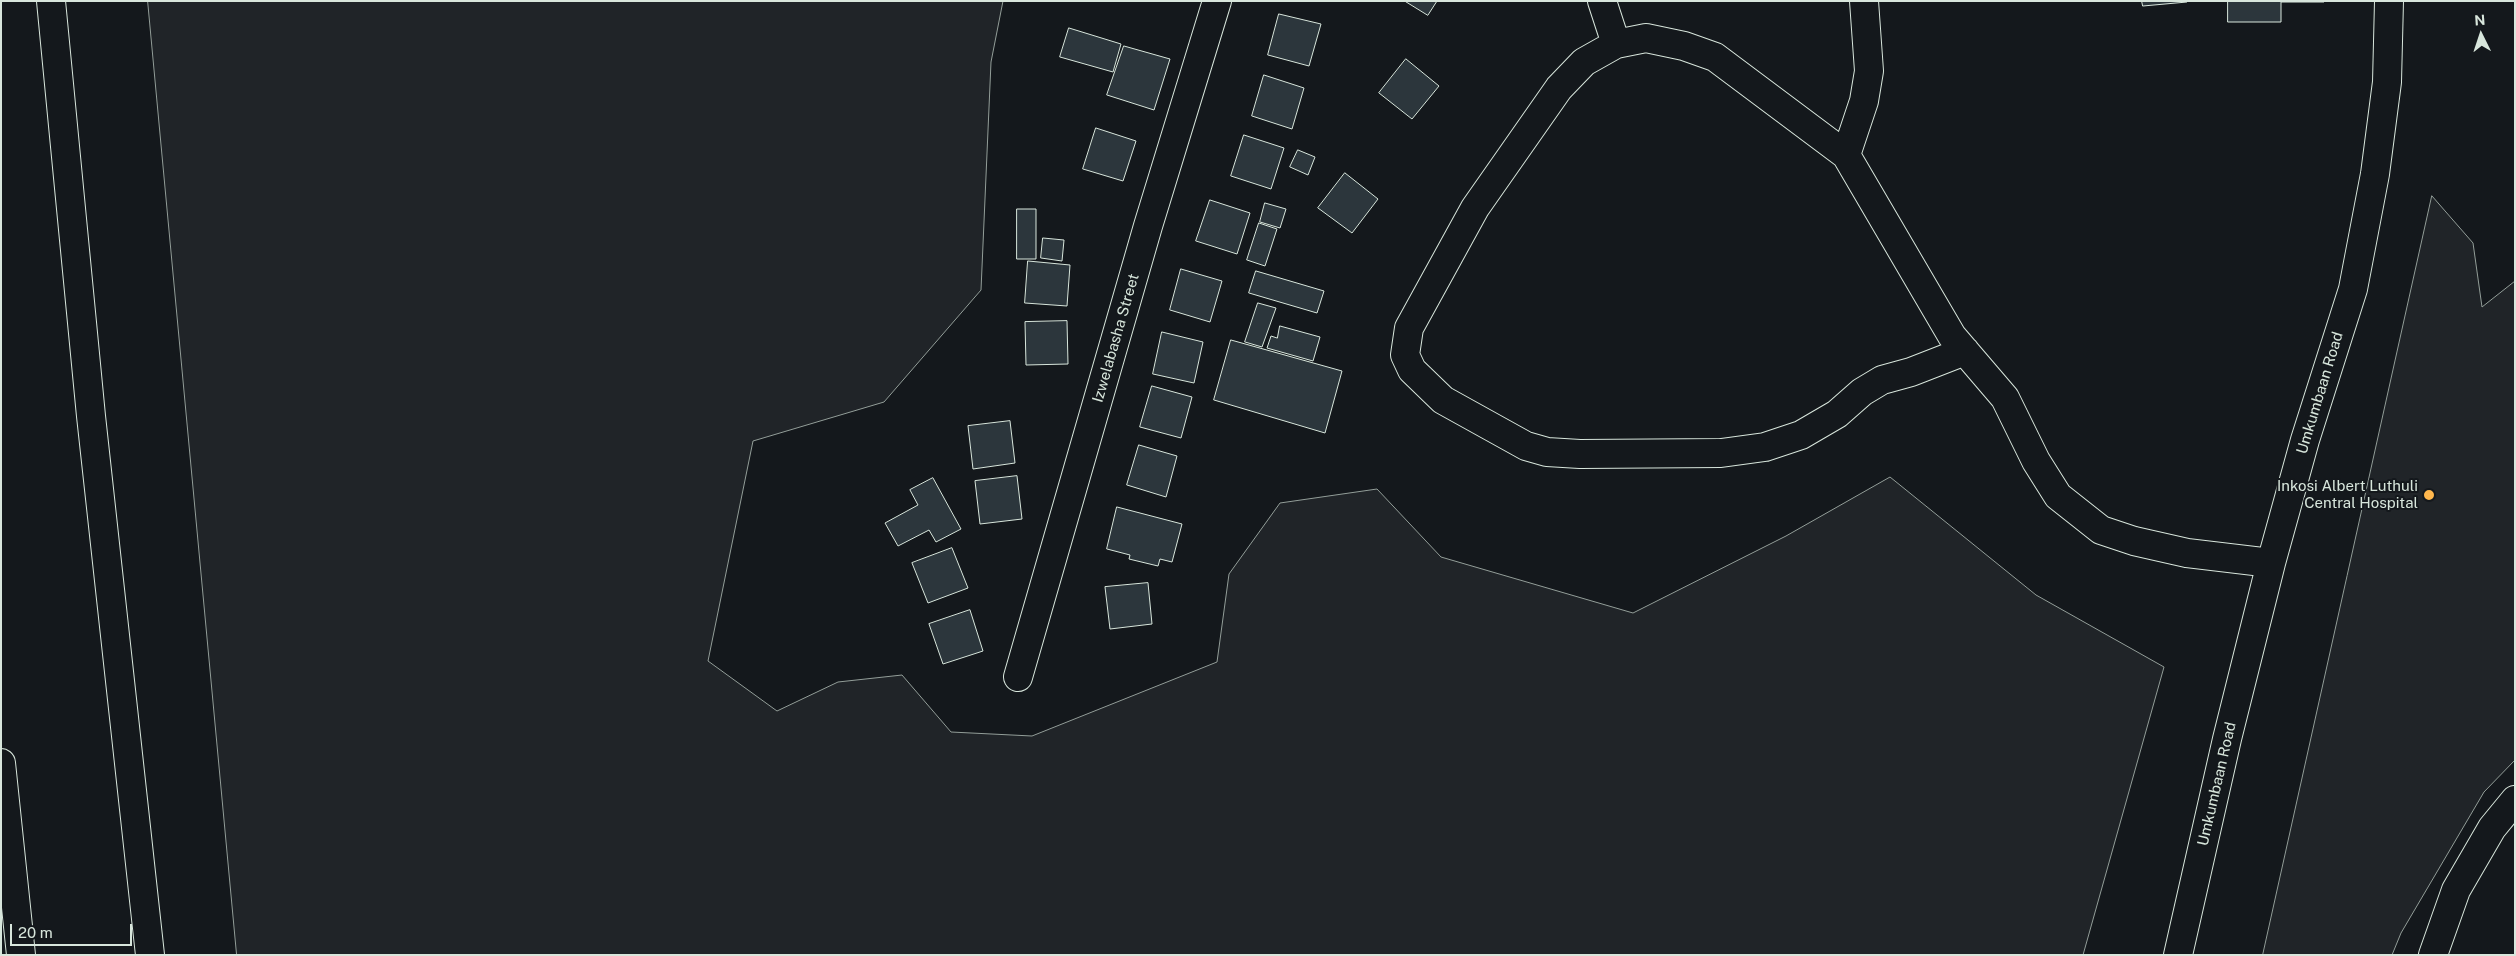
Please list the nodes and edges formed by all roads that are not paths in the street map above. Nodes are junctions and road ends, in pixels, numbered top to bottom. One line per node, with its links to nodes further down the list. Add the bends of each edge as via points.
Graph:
1 (51, 1): 14 (main road, via 92,426)
2 (1217, 1): 10 (main road, Izwelabasha Street, via 1148,226)
3 (1602, 1): 6 (main road)
4 (1864, 1): 7 (main road, via 1869,71 1864,101)
5 (2389, 1): 9 (main road, Umkumbaan Road, via 2387,82 2375,174 2353,289 2305,440)
6 (1616, 44): 7 (main road, via 1646,38 1715,57); 8 (main road, via 1584,62 1559,88 1475,208 1409,328 1405,355 1423,382 1444,400 1493,428 1526,446 1547,452 1721,453 1766,447 1801,435 1837,414 1882,380)
7 (1846, 155): 8 (main road, via 1952,336)
8 (1965, 351): 9 (main road, via 2005,398 2036,461 2058,496 2079,515 2101,530 2134,541 2187,554)
9 (2271, 563): 15 (main road, Umkumbaan Road)
10 (1018, 677)
11 (1, 764): 13 (main road)
12 (2515, 800): 16 (main road, via 2492,828 2456,890)
13 (21, 955)
14 (150, 955)
15 (2178, 955)
16 (2433, 955)

